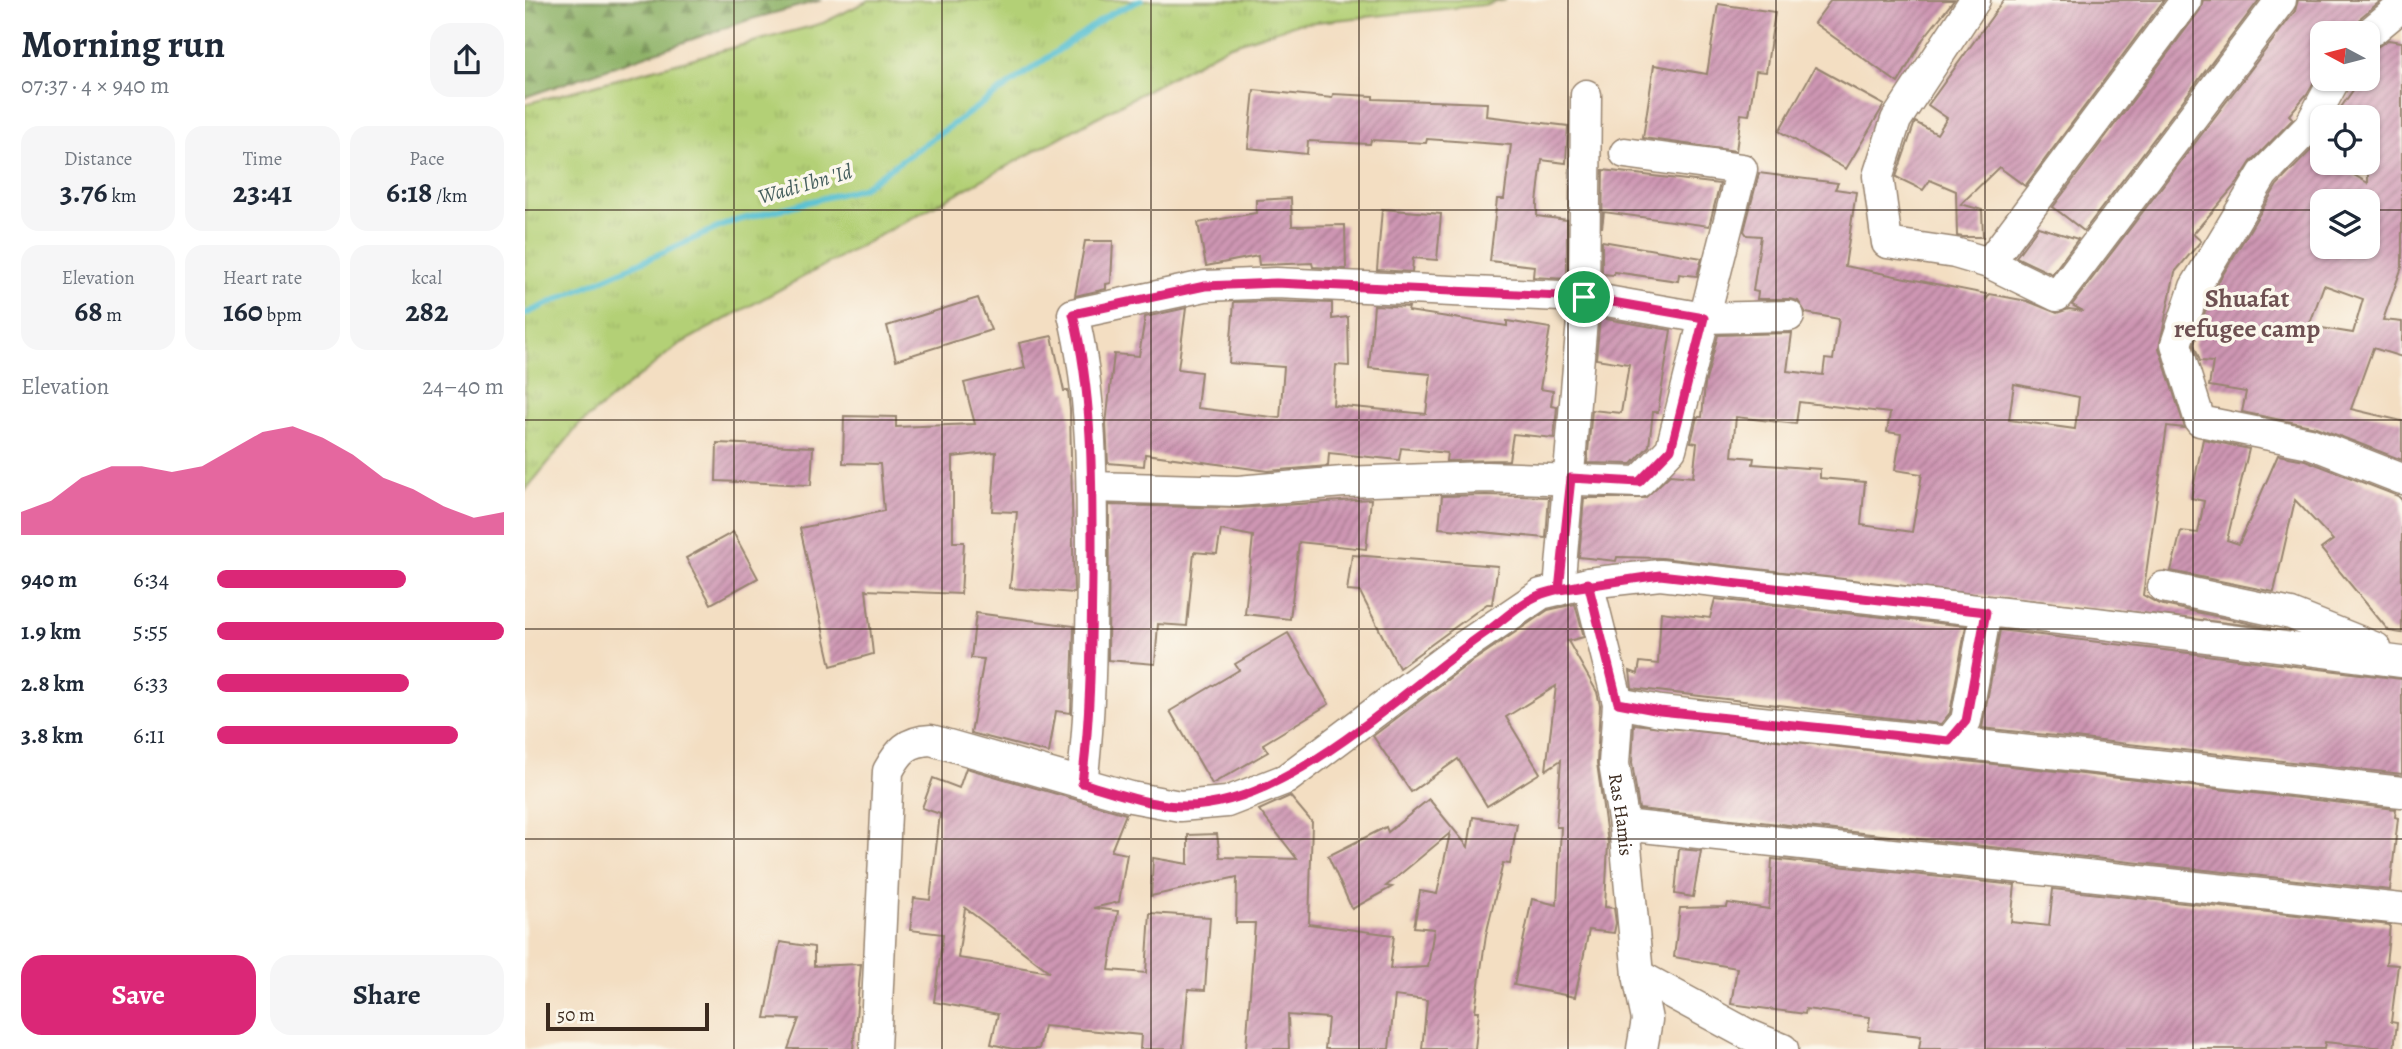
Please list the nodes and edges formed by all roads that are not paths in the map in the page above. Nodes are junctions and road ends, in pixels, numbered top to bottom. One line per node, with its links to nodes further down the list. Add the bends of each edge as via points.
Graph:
1 (1975, 0): 9 (street, via 1896,120 1878,176 1887,243)
2 (2186, 0): 9 (street)
3 (2281, 0): 9 (street, via 2057,296)
4 (2402, 6): 5 (street)
5 (2381, 32)
6 (2328, 91): 14 (street, via 2309,127 2263,174 2236,216 2195,287 2176,344 2200,421 2310,443)
7 (1585, 95): 10 (street)
8 (1625, 153): 12 (street, via 1742,169)
9 (1989, 263)
10 (1584, 297): 12 (street); 13 (street); 15 (street, via 1276,283 1205,286 1073,314 1081,347)
11 (1789, 316): 12 (street)
12 (1704, 318): 13 (street, via 1671,449 1639,482)
13 (1571, 478): 15 (street, via 1343,482 1238,491); 18 (street)
14 (2402, 479)
15 (1092, 486): 23 (street, via 1091,646)
16 (1588, 583): 18 (street); 19 (street, via 1660,575); 21 (street, Ras Hamis)
17 (2163, 587): 20 (street, via 2291,614)
18 (1559, 590): 23 (street, via 1541,594 1454,653 1286,779 1227,802 1180,806)
19 (1986, 612): 20 (street); 22 (street, via 1966,721)
20 (2402, 660)
21 (1618, 703): 22 (street); 25 (street, Ras Hamis, via 1614,764)
22 (1949, 741): 24 (street)
23 (1082, 783): 28 (street, via 931,740 914,740 899,752 888,771)
24 (2402, 792)
25 (1624, 825): 26 (street); 27 (street, Ras Hamis)
26 (2402, 910)
27 (1638, 975): 29 (street, Ras Hamis, via 1647,1020); 30 (street)
28 (875, 1049)
29 (1642, 1049)
30 (1783, 1049)

